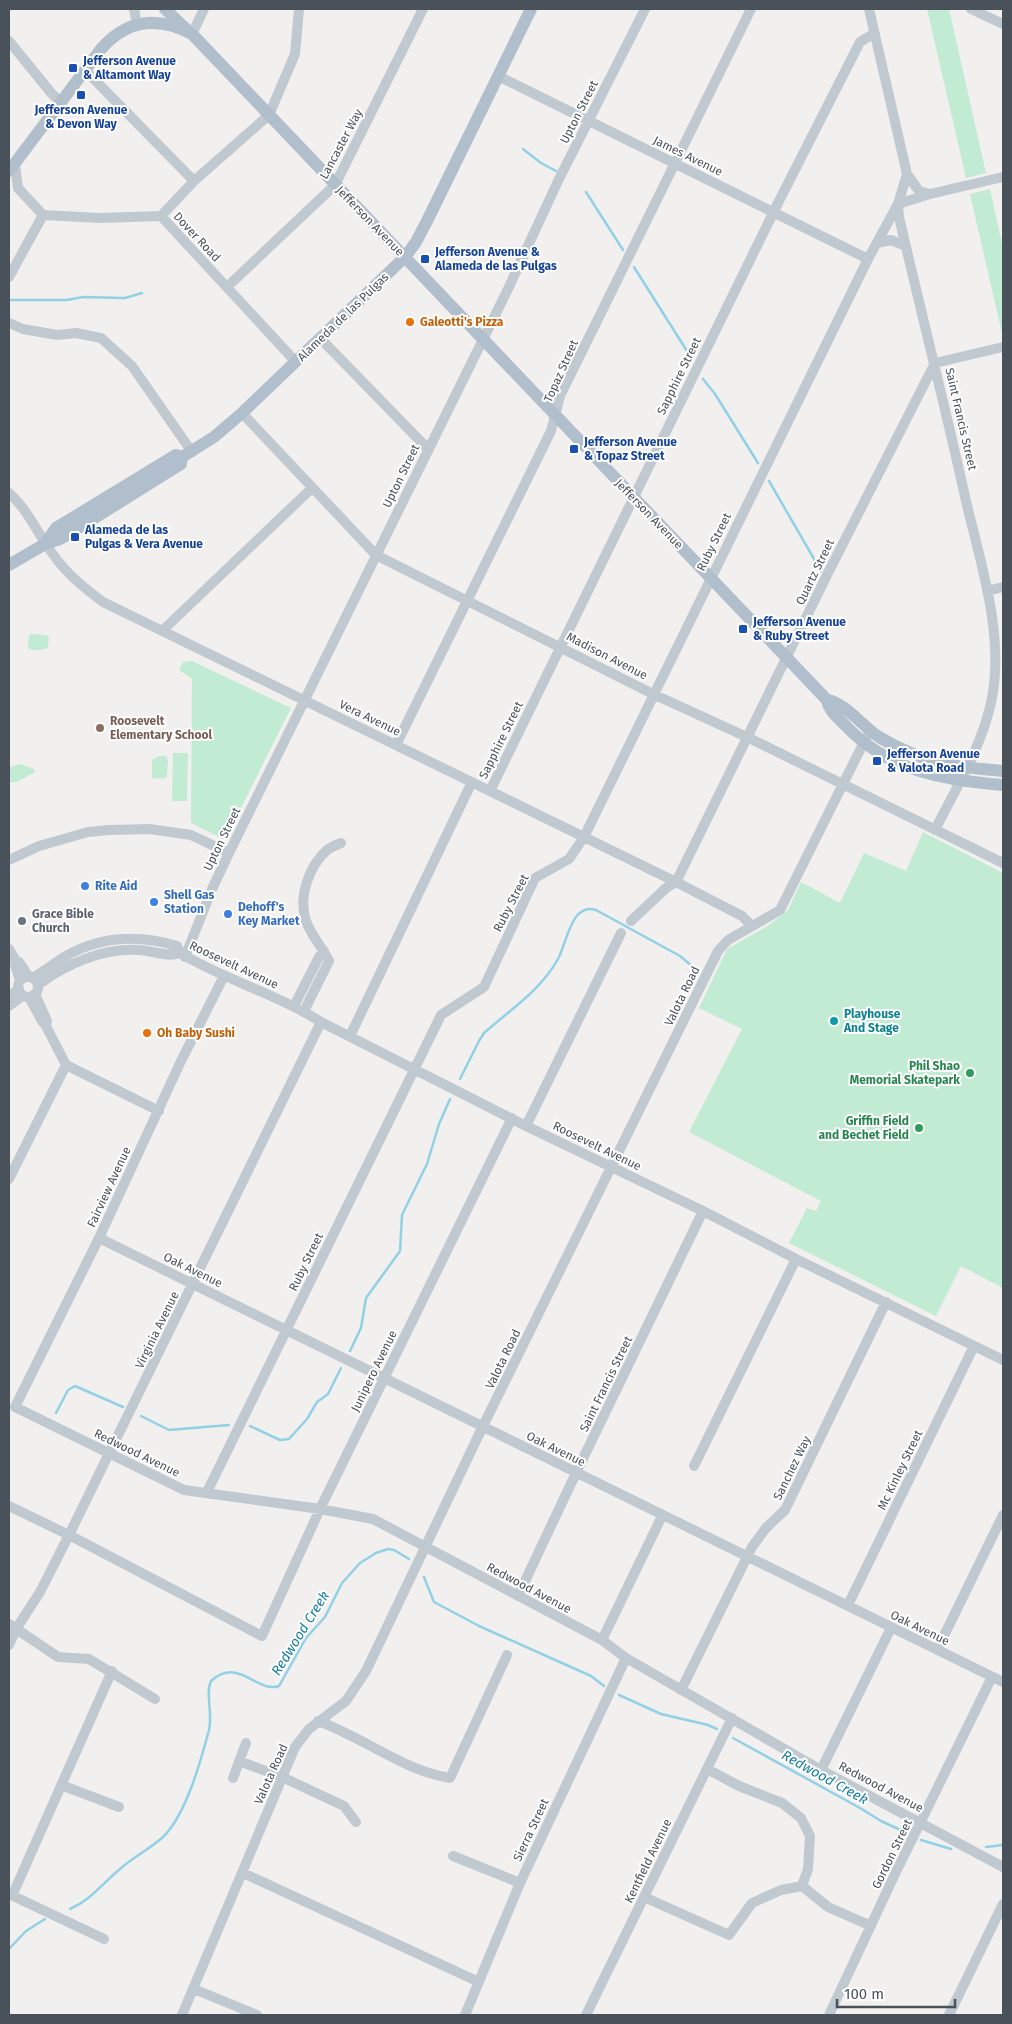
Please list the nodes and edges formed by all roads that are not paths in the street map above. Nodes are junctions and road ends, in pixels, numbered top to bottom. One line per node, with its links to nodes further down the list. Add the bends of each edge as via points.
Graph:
1 (134, 9): 12 (street)
2 (165, 9): 13 (main road)
3 (204, 9): 13 (street)
4 (299, 9): 19 (street, via 295,54)
5 (423, 9): 26 (street, Lancaster Way)
6 (531, 9): 17 (main road, Alameda de las Pulgas)
7 (645, 9): 20 (street, Upton Street)
8 (751, 9): 21 (street, Topaz Street)
9 (868, 9): 14 (street)
10 (970, 9): 11 (street)
11 (1003, 24)
12 (137, 25): 13 (main road, Jefferson Avenue, via 169,24); 16 (main road, Jefferson Avenue, via 118,32 108,40)
13 (192, 34): 19 (main road, Jefferson Avenue)
14 (873, 34): 23 (street); 29 (street, Sapphire Street, via 860,42)
15 (9, 41): 18 (street)
16 (85, 70): 18 (main road, Jefferson Avenue); 25 (street)
17 (498, 76): 20 (street, James Avenue); 34 (main road, Alameda de las Pulgas, via 416,242)
18 (62, 103): 22 (main road, Jefferson Avenue)
19 (269, 115): 25 (street); 26 (main road, Jefferson Avenue)
20 (589, 122): 21 (street, James Avenue); 40 (street, Upton Street)
21 (676, 163): 29 (street, James Avenue); 45 (street, Topaz Street, via 560,396)
22 (12, 168): 30 (street, via 18,188)
23 (907, 174): 27 (street, via 919,191); 28 (street, Saint Francis Street)
24 (1003, 177): 27 (street)
25 (194, 181): 31 (street)
26 (335, 185): 34 (main road, Jefferson Avenue); 37 (street, Lancaster Way)
27 (930, 194): 28 (street)
28 (898, 204): 32 (street, Ruby Street); 33 (street, Saint Francis Street)
29 (774, 213): 35 (street, James Avenue); 50 (street, Sapphire Street)
30 (43, 215): 31 (street, Dover Road, via 99,218); 36 (street)
31 (161, 216): 37 (street, Dover Road)
32 (877, 243): 33 (street, via 891,240); 35 (street, Ruby Street)
33 (906, 246): 43 (street, Saint Francis Street)
34 (405, 257): 39 (main road, Alameda de las Pulgas); 40 (main road, Jefferson Avenue)
35 (868, 259): 54 (street, Ruby Street)
36 (9, 277)
37 (227, 287): 42 (street, Dover Road)
38 (9, 323): 47 (street, via 57,335 76,333 101,338 132,366)
39 (320, 338): 42 (main road, Alameda de las Pulgas); 46 (street)
40 (483, 338): 45 (main road, Jefferson Avenue); 46 (street, Upton Street)
41 (1003, 347): 43 (street)
42 (296, 362): 44 (main road, Alameda de las Pulgas)
43 (935, 363): 56 (street, Saint Francis Street); 60 (street, Quartz Street)
44 (242, 413): 47 (main road, Alameda de las Pulgas, via 214,437); 48 (street, Madison Avenue)
45 (555, 415): 50 (main road, Jefferson Avenue); 57 (street, Topaz Street, via 551,431)
46 (428, 449): 52 (street, Upton Street)
47 (187, 454): 51 (main road, Alameda de las Pulgas, via 176,455 56,528)
48 (312, 488): 52 (street, Madison Avenue); 58 (street)
49 (9, 494): 51 (street, Vera Avenue, via 34,523)
50 (634, 497): 54 (main road, Jefferson Avenue); 59 (street, Sapphire Street)
51 (45, 544): 53 (main road, Alameda de las Pulgas); 58 (street, Vera Avenue, via 75,582 104,602)
52 (376, 554): 57 (street, Madison Avenue); 62 (street, Upton Street)
53 (9, 565)
54 (711, 578): 60 (main road, Jefferson Avenue); 61 (street, Ruby Street)
55 (1003, 587): 56 (street)
56 (987, 591): 68 (street, Saint Francis Street, via 995,639 993,690 982,735)
57 (468, 601): 59 (street, Madison Avenue); 67 (street, Topaz Street)
58 (162, 631): 62 (street, Vera Avenue)
59 (562, 647): 61 (street, Madison Avenue); 74 (street, Sapphire Street)
60 (787, 658): 63 (main road, Jefferson Avenue); 65 (street, Quartz Street)
61 (654, 694): 65 (street, Madison Avenue); 76 (street, Ruby Street)
62 (304, 700): 67 (street, Vera Avenue); 78 (street, Upton Street)
63 (827, 700): 64 (main road, Jefferson Avenue, via 836,702); 66 (main road, Jefferson Avenue, via 828,708)
64 (871, 731): 66 (street, Valota Road); 68 (main road, Jefferson Avenue, via 900,749 931,761)
65 (749, 738): 72 (street, Madison Avenue); 81 (street, Quartz Street)
66 (862, 742): 70 (main road, Jefferson Avenue, via 922,773); 72 (street, Valota Road)
67 (396, 745): 71 (street, Vera Avenue)
68 (966, 768): 69 (main road, Jefferson Avenue); 70 (street, Saint Francis Street)
69 (1003, 770)
70 (959, 781): 73 (main road, Jefferson Avenue); 75 (street, Saint Francis Street)
71 (472, 782): 74 (street, Vera Avenue); 95 (street)
72 (842, 784): 75 (street, Madison Avenue); 83 (street, Valota Road, via 780,910)
73 (1003, 785)
74 (490, 791): 76 (street, Vera Avenue)
75 (935, 830): 80 (street, Madison Avenue)
76 (584, 837): 81 (street, Vera Avenue); 97 (street, Ruby Street, via 569,859 535,878 484,987 441,1015)
77 (341, 843): 86 (street, via 321,856 305,890 303,908 306,922)
78 (229, 853): 79 (street, via 191,835 150,830 108,830 88,832 40,846); 87 (street, Upton Street)
79 (9, 860)
80 (1003, 863)
81 (676, 882): 82 (street); 83 (street, Vera Avenue, via 742,916)
82 (631, 921)
83 (752, 926): 101 (street, Valota Road, via 728,940 718,952)
84 (621, 933): 100 (street)
85 (9, 949): 89 (street, via 16,962 20,962)
86 (324, 951): 92 (street); 93 (street, via 329,961)
87 (183, 955): 88 (street, Roosevelt Avenue); 89 (street, Roosevelt Avenue, via 123,949 64,967)
88 (224, 976): 92 (street, Roosevelt Avenue); 98 (street, Fairview Avenue)
89 (28, 987): 90 (street, Roosevelt Avenue); 91 (street, Roosevelt Avenue); 96 (street)
90 (9, 997)
91 (9, 1006)
92 (294, 1006): 93 (street, Roosevelt Avenue)
93 (304, 1011): 94 (street, Roosevelt Avenue)
94 (321, 1022): 95 (street, Roosevelt Avenue); 106 (street, Virginia Avenue)
95 (350, 1036): 97 (street, Roosevelt Avenue)
96 (66, 1065): 98 (street); 102 (street)
97 (415, 1068): 99 (street, Roosevelt Avenue); 108 (street, Ruby Street)
98 (159, 1111): 104 (street, Fairview Avenue)
99 (512, 1118): 100 (street, Roosevelt Avenue); 111 (street, Junipero Avenue)
100 (526, 1126): 101 (street, Roosevelt Avenue)
101 (612, 1167): 103 (street, Roosevelt Avenue); 113 (street, Valota Road)
102 (9, 1179)
103 (704, 1211): 105 (street, Roosevelt Avenue); 116 (street, Saint Francis Street)
104 (98, 1238): 106 (street, Oak Avenue); 112 (street, Fairview Avenue)
105 (796, 1259): 107 (street, Roosevelt Avenue); 115 (street)
106 (193, 1283): 108 (street, Oak Avenue); 114 (street, Virginia Avenue)
107 (886, 1302): 109 (street, Roosevelt Avenue); 124 (street, Sanchez Way, via 785,1510 766,1528)
108 (286, 1330): 111 (street, Oak Avenue); 117 (street, Ruby Street)
109 (974, 1346): 110 (street, Roosevelt Avenue); 126 (street, Mc Kinley Street)
110 (1003, 1360)
111 (384, 1379): 113 (street, Oak Avenue); 119 (street, Junipero Avenue)
112 (15, 1407): 114 (street, Redwood Avenue)
113 (483, 1426): 116 (street, Oak Avenue); 123 (street, Valota Road)
114 (110, 1453): 117 (street, Redwood Avenue, via 184,1490); 122 (street, Virginia Avenue)
115 (694, 1466)
116 (576, 1473): 121 (street, Oak Avenue); 125 (street, Saint Francis Street)
117 (207, 1492): 119 (street, Redwood Avenue)
118 (9, 1506): 122 (street)
119 (320, 1509): 122 (street, Junipero Avenue, via 262,1636); 123 (street, Redwood Avenue, via 373,1519)
120 (1003, 1515): 131 (street)
121 (662, 1516): 124 (street, Oak Avenue); 129 (street)
122 (69, 1535): 127 (street, Virginia Avenue, via 40,1592)
123 (426, 1547): 125 (street, Redwood Avenue); 140 (street, Valota Road, via 366,1671 346,1701)
124 (747, 1557): 126 (street, Oak Avenue); 137 (street, Sanchez Way)
125 (518, 1596): 129 (street, Redwood Avenue)
126 (848, 1605): 128 (street, Oak Avenue)
127 (12, 1626): 130 (street, Virginia Avenue); 134 (street, via 58,1657 89,1659)
128 (891, 1628): 131 (street, Oak Avenue); 144 (street)
129 (602, 1640): 133 (street, Redwood Avenue)
130 (9, 1645)
131 (937, 1650): 135 (street, Oak Avenue)
132 (507, 1655): 140 (street, via 450,1778 429,1774)
133 (626, 1658): 137 (street, Redwood Avenue); 154 (street, Sierra Street)
134 (112, 1671): 138 (street); 147 (street)
135 (992, 1677): 136 (street, Oak Avenue); 150 (street, Gordon Street)
136 (1003, 1682)
137 (681, 1690): 139 (street, Redwood Avenue)
138 (155, 1699)
139 (732, 1718): 143 (street, Kentfield Avenue); 144 (street, Redwood Avenue)
140 (318, 1721): 145 (street, Valota Road, via 296,1747)
141 (246, 1743): 142 (street)
142 (239, 1761): 145 (street); 146 (street)
143 (707, 1769): 155 (street, via 782,1803 801,1818 810,1836 808,1869); 157 (street, Kentfield Avenue)
144 (821, 1770): 150 (street, Redwood Avenue)
145 (282, 1777): 149 (street, via 344,1806); 153 (street, Valota Road)
146 (232, 1778)
147 (61, 1785): 148 (street); 156 (street)
148 (119, 1807)
149 (356, 1822)
150 (921, 1822): 152 (street, Redwood Avenue); 159 (street, Gordon Street)
151 (453, 1856): 154 (street)
152 (1003, 1867)
153 (243, 1873): 161 (street); 162 (street, Valota Road)
154 (520, 1883): 161 (street, Sierra Street)
155 (802, 1886): 157 (street, via 781,1890 752,1903 729,1935); 159 (street, via 828,1907)
156 (10, 1895): 160 (street)
157 (644, 1897): 166 (street, Kentfield Avenue)
158 (1003, 1904): 168 (street)
159 (871, 1926): 167 (street, Gordon Street)
160 (104, 1939)
161 (479, 1982): 165 (street, Sierra Street)
162 (194, 1988): 163 (street, Valota Road); 164 (street)
163 (182, 2015)
164 (258, 2015)
165 (465, 2015)
166 (586, 2015)
167 (829, 2015)
168 (949, 2015)

